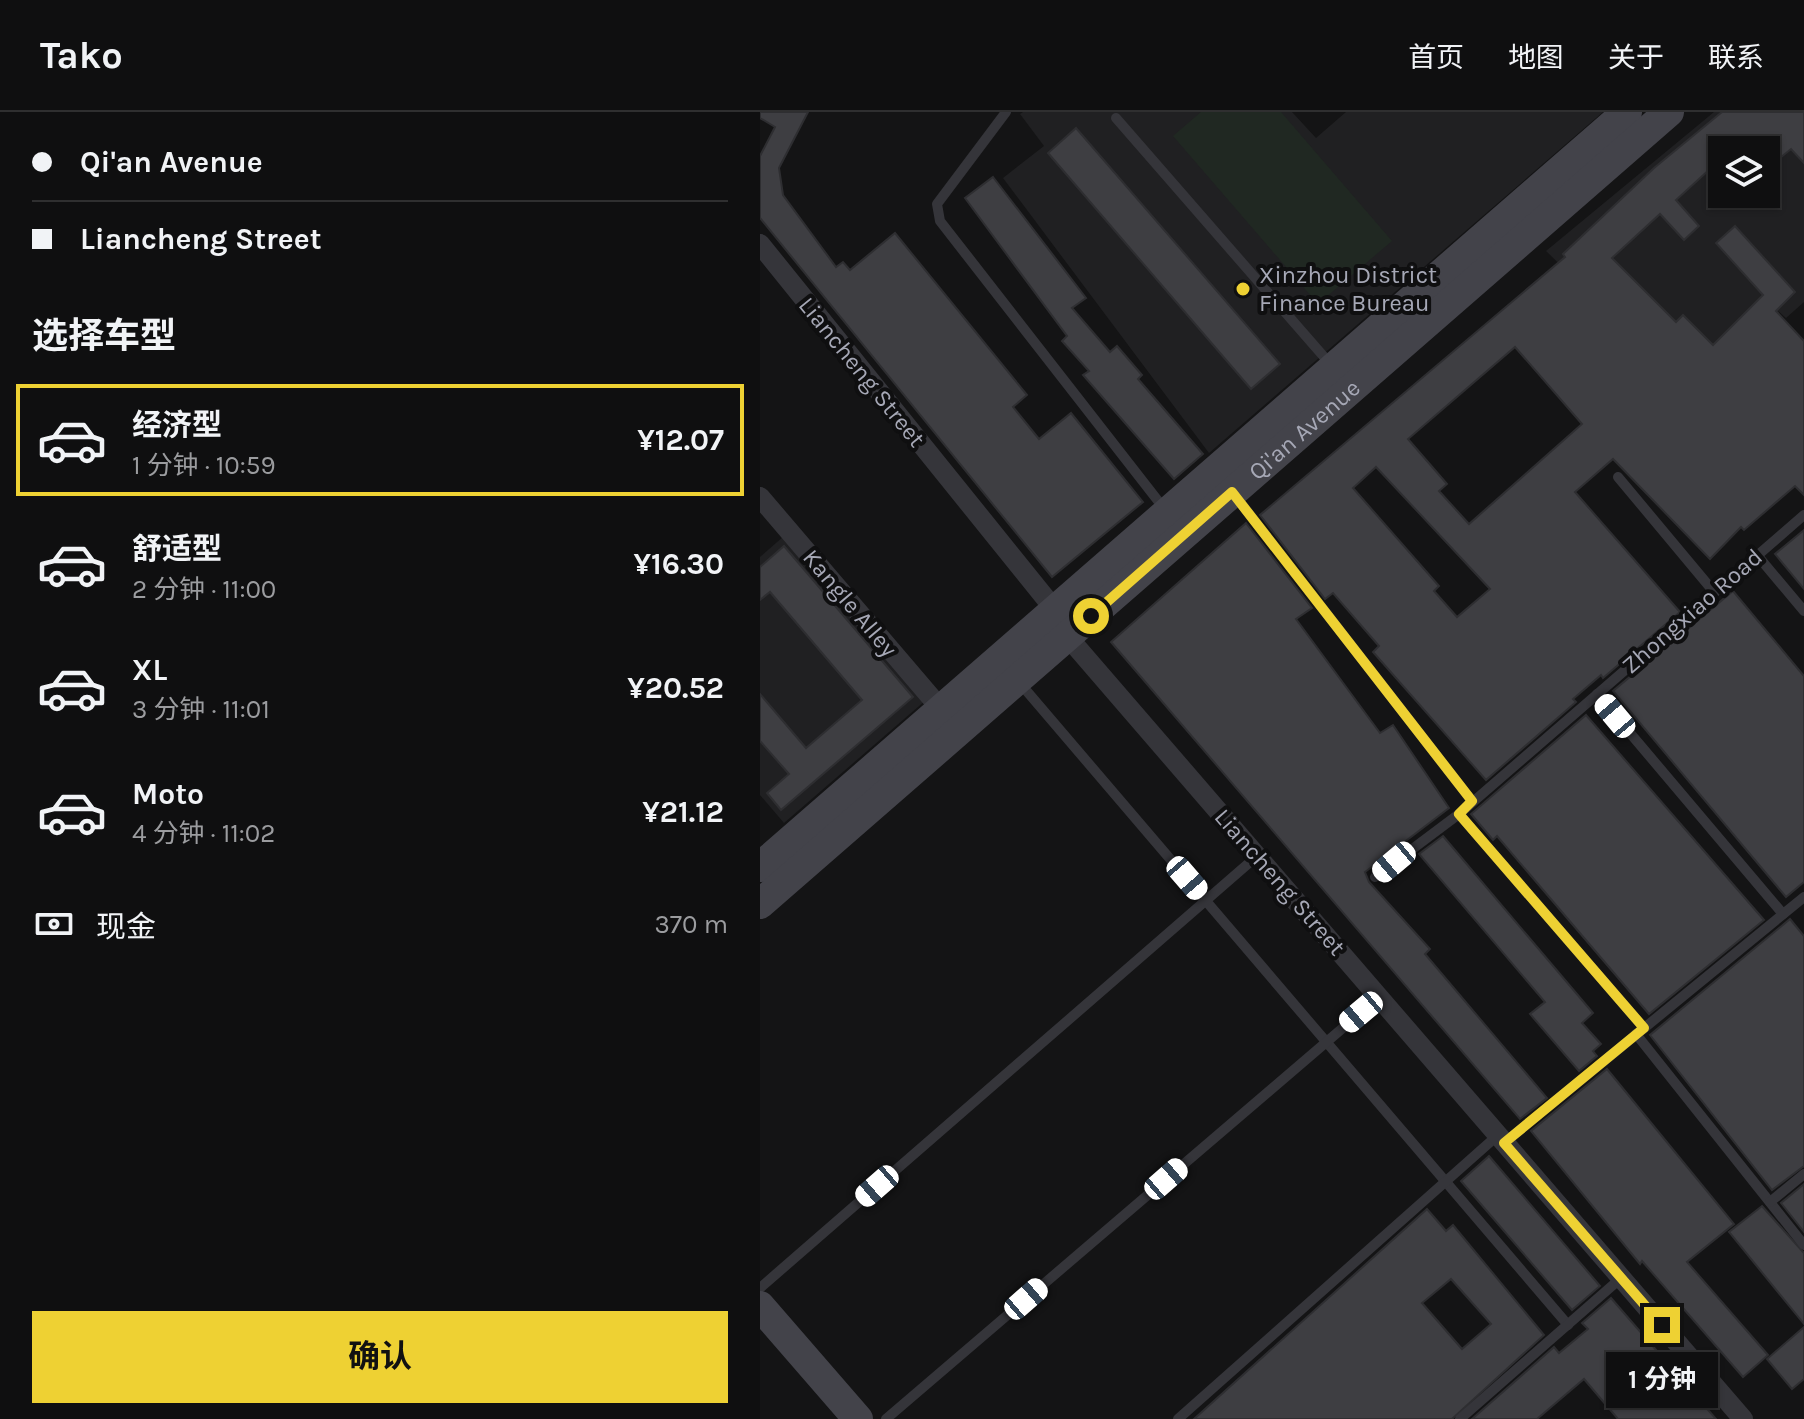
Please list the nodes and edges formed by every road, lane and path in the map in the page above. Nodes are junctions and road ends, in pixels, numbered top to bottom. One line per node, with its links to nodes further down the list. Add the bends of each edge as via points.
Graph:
1 (1006, 112): 10 (lane, via 937,204 940,221)
2 (1627, 112): 6 (main road, Qi'an Avenue)
3 (1669, 112): 8 (main road, Qi'an Avenue)
4 (1116, 118): 6 (lane)
5 (760, 244): 15 (street, Liancheng Street)
6 (1333, 368): 10 (main road, Qi'an Avenue)
7 (1618, 477): 13 (lane)
8 (1232, 492): 15 (main road, Qi'an Avenue); 19 (lane)
9 (760, 497): 18 (street, Kangle Alley)
10 (1167, 512): 15 (main road, Qi'an Avenue)
11 (1804, 515): 12 (lane, Zhongxiao Road)
12 (1757, 555): 13 (lane, Zhongxiao Road); 14 (lane)
13 (1714, 592): 17 (lane, Zhongxiao Road)
14 (1804, 611)
15 (1061, 623): 16 (main road, Qi'an Avenue); 18 (main road, Qi'an Avenue); 21 (street, Liancheng Street)
16 (1017, 680): 25 (lane); 26 (main road, Qi'an Avenue)
17 (1597, 694): 19 (lane, Zhongxiao Road); 27 (lane)
18 (941, 709): 22 (main road, Qi'an Avenue)
19 (1472, 801): 20 (lane, Zhongxiao Road)
20 (1459, 814): 23 (lane, Zhongxiao Road); 29 (lane)
21 (1257, 856): 25 (lane); 28 (street, Liancheng Street)
22 (760, 867)
23 (1375, 877)
24 (1804, 897): 27 (lane)
25 (1206, 900): 30 (lane); 37 (lane)
26 (760, 904)
27 (1783, 914): 29 (lane)
28 (1379, 997): 30 (lane); 31 (street, Liancheng Street)
29 (1640, 1031): 31 (lane); 34 (lane)
30 (1327, 1042): 33 (lane); 41 (lane)
31 (1501, 1139): 33 (lane); 36 (street, Liancheng Street)
32 (1804, 1174): 34 (lane)
33 (1446, 1182): 39 (lane); 42 (lane)
34 (1770, 1202): 35 (lane)
35 (1804, 1245)
36 (1621, 1278): 39 (lane); 44 (street, Liancheng Street)
37 (760, 1288)
38 (760, 1306): 40 (main road)
39 (1568, 1325): 43 (lane)
40 (858, 1419)
41 (886, 1419)
42 (1178, 1419)
43 (1460, 1419)
44 (1743, 1419)

